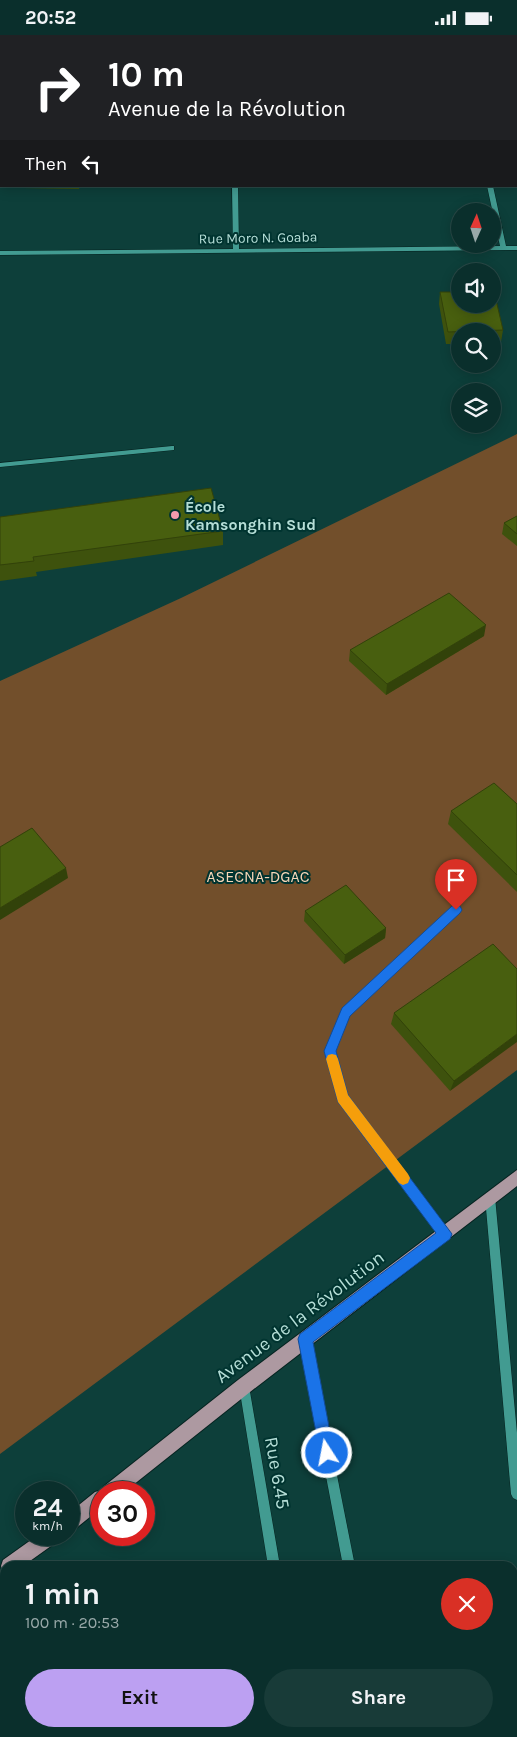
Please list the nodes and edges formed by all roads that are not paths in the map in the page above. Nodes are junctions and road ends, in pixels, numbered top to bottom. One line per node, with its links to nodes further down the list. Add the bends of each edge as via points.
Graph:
1 (235, 187): 5 (street)
2 (490, 187): 3 (street)
3 (503, 248): 4 (street, Rue Moro N. Goaba); 5 (street, Rue Moro N. Goaba)
4 (517, 248)
5 (236, 251): 6 (street, Rue Moro N. Goaba)
6 (0, 253)
7 (172, 448): 8 (street)
8 (0, 465)
9 (456, 910): 12 (street, via 346,1012 330,1051 343,1098)
10 (517, 1177): 11 (main road, Avenue de la Révolution)
11 (490, 1197): 12 (main road, Avenue de la Révolution); 16 (street)
12 (446, 1234): 13 (main road, Avenue de la Révolution)
13 (305, 1339): 14 (main road, Avenue de la Révolution); 22 (street)
14 (244, 1386): 15 (main road, Avenue de la Révolution); 21 (street, Rue 6.45)
15 (124, 1481)
16 (517, 1494)
17 (90, 1507): 18 (main road)
18 (80, 1514)
19 (37, 1546): 20 (main road)
20 (16, 1561)
21 (273, 1561)
22 (348, 1561)

